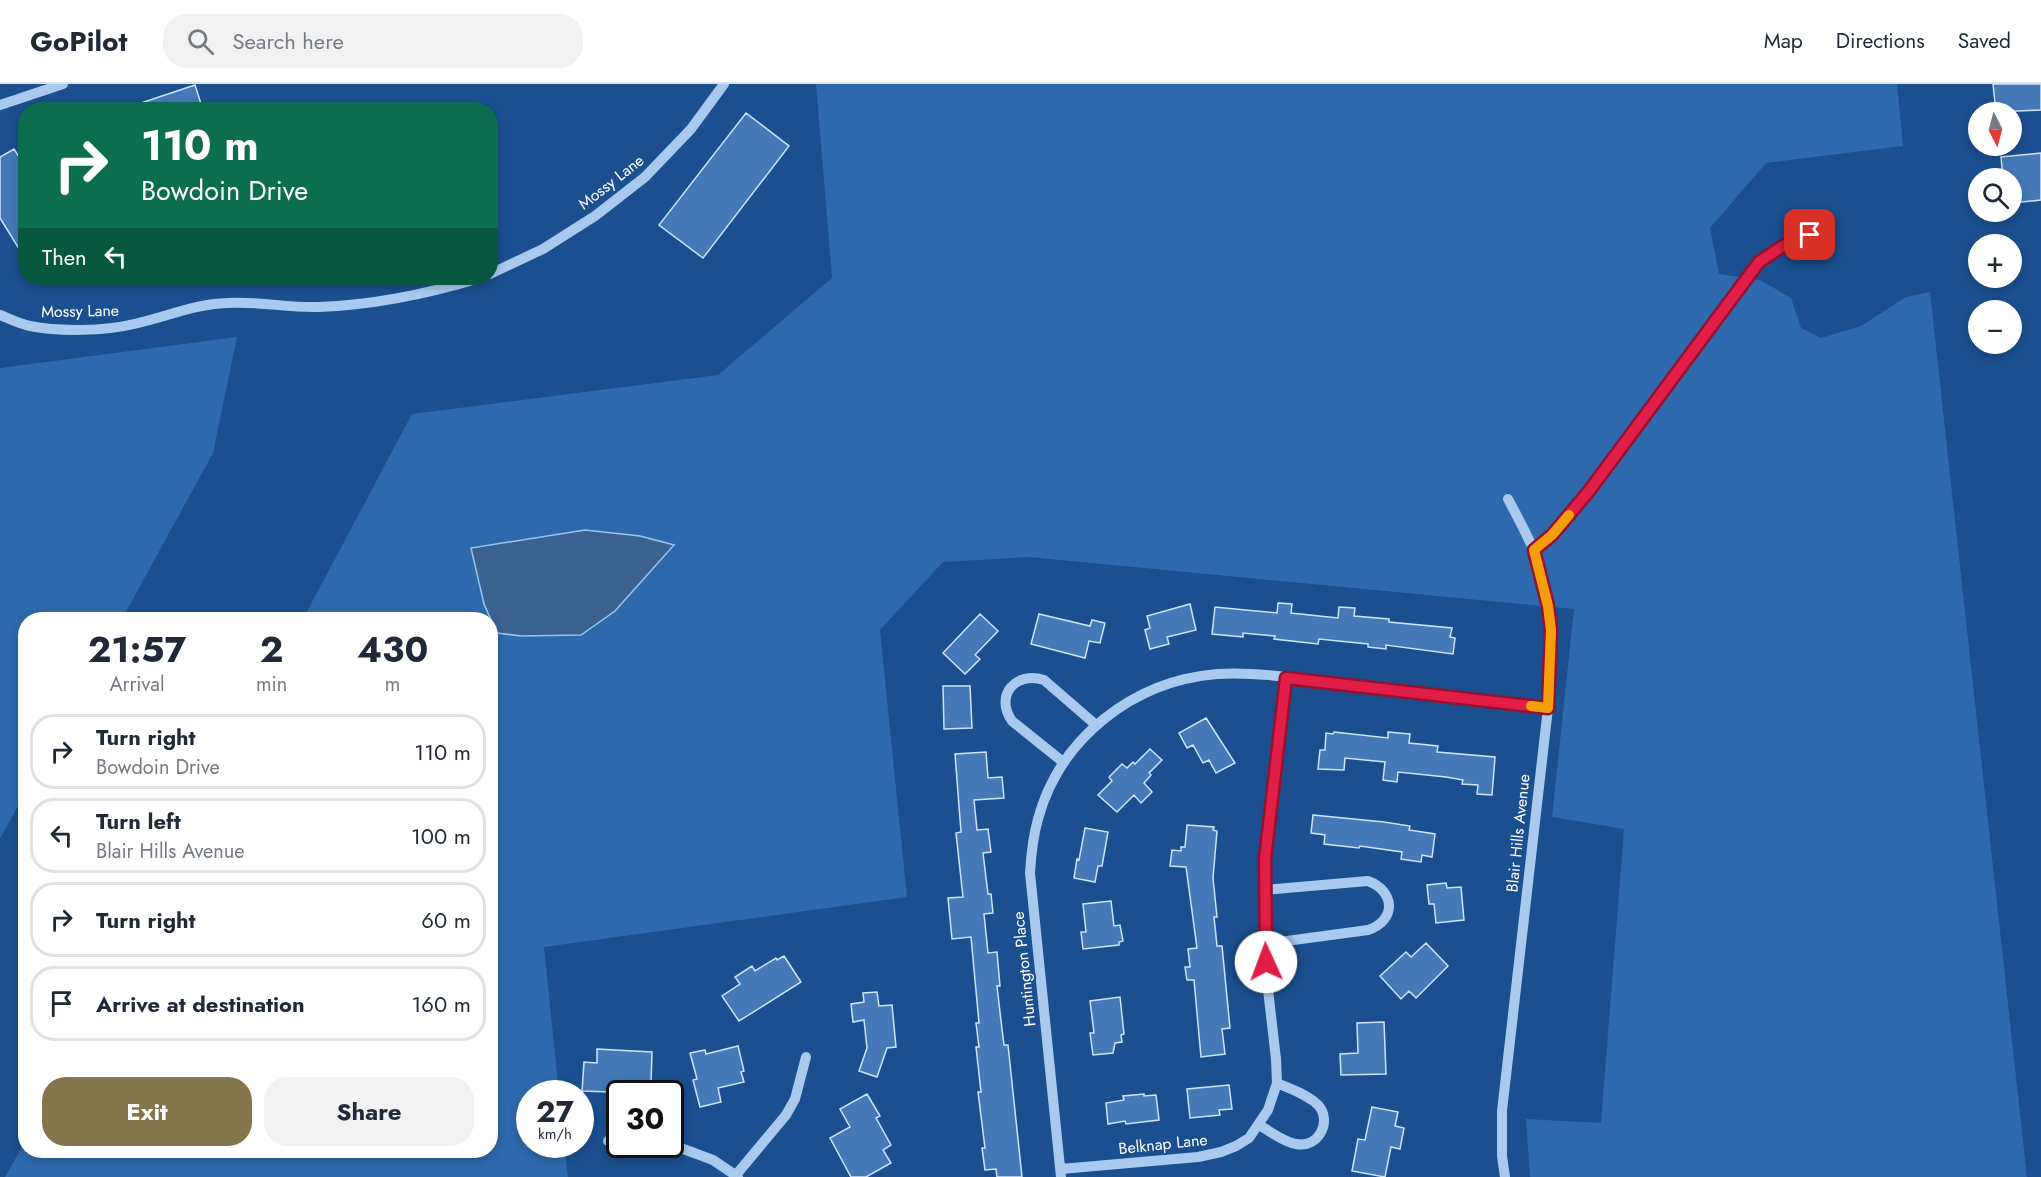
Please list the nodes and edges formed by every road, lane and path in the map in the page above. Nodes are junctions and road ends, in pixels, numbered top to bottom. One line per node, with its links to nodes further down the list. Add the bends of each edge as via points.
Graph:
1 (63, 84): 3 (street)
2 (724, 84): 5 (street, Mossy Lane, via 691,129 645,177 595,216)
3 (0, 105)
4 (1810, 235): 9 (street, via 1759,262 1589,491)
5 (498, 270)
6 (456, 285): 7 (street, Mossy Lane, via 376,303 317,307 228,303 101,328 29,326)
7 (0, 315)
8 (1508, 500): 9 (street, Blair Hills Avenue)
9 (1534, 550): 11 (street, Blair Hills Avenue, via 1551,630)
10 (1286, 678): 11 (street, Huntington Place); 12 (street, Huntington Place, via 1229,674 1189,678 1147,691); 14 (street, Belknap Lane, via 1265,859)
11 (1548, 708): 22 (street, Blair Hills Avenue, via 1502,1111)
12 (1096, 725): 13 (street, Huntington Place); 13 (street, via 1044,680 1035,677 1016,682 1005,700 1008,716)
13 (1063, 762): 20 (street, Huntington Place, via 1038,819 1030,873)
14 (1265, 890): 15 (street, Belknap Lane); 15 (street, via 1368,881 1384,891 1389,905 1382,923 1368,930)
15 (1265, 944): 17 (street, Belknap Lane)
16 (806, 1057): 21 (street, via 795,1099 786,1115)
17 (1277, 1083): 18 (street, Belknap Lane); 18 (street, via 1319,1106 1323,1113 1322,1132 1316,1140 1298,1145)
18 (1259, 1125): 20 (street, Belknap Lane, via 1249,1137 1221,1152)
19 (684, 1149): 21 (street, via 713,1160)
20 (1061, 1173)
21 (737, 1176)
22 (1505, 1177)

